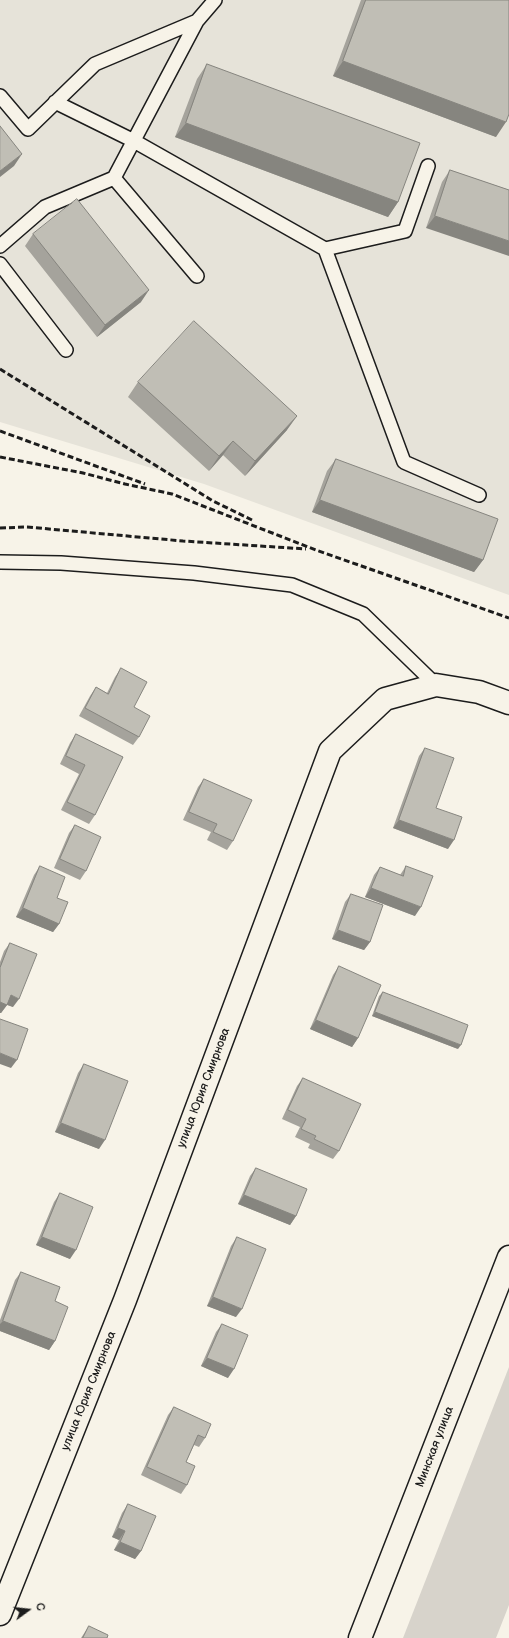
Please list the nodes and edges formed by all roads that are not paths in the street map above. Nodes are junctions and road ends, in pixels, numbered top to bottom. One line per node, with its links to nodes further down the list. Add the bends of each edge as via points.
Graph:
1 (215, 0): 2 (lane)
2 (197, 21): 4 (lane, via 96,64); 5 (lane)
3 (0, 96): 4 (lane, via 28,129)
4 (55, 102): 5 (lane)
5 (134, 141): 7 (lane); 9 (lane)
6 (428, 166): 9 (lane, via 405,231)
7 (114, 178): 8 (lane, via 45,207); 11 (lane)
8 (0, 246)
9 (324, 249): 13 (lane, via 404,462)
10 (0, 264): 12 (lane)
11 (197, 276)
12 (66, 350)
13 (479, 495)
14 (0, 562): 15 (lane, via 61,563 194,573 292,585 363,614)
15 (436, 685): 16 (street, улица Юрия Смирнова, via 479,692); 18 (street, улица Юрия Смирнова, via 385,700 330,751 125,1300)
16 (509, 703)
17 (509, 1256): 19 (street, Минская улица)
18 (0, 1614)
19 (360, 1638)

